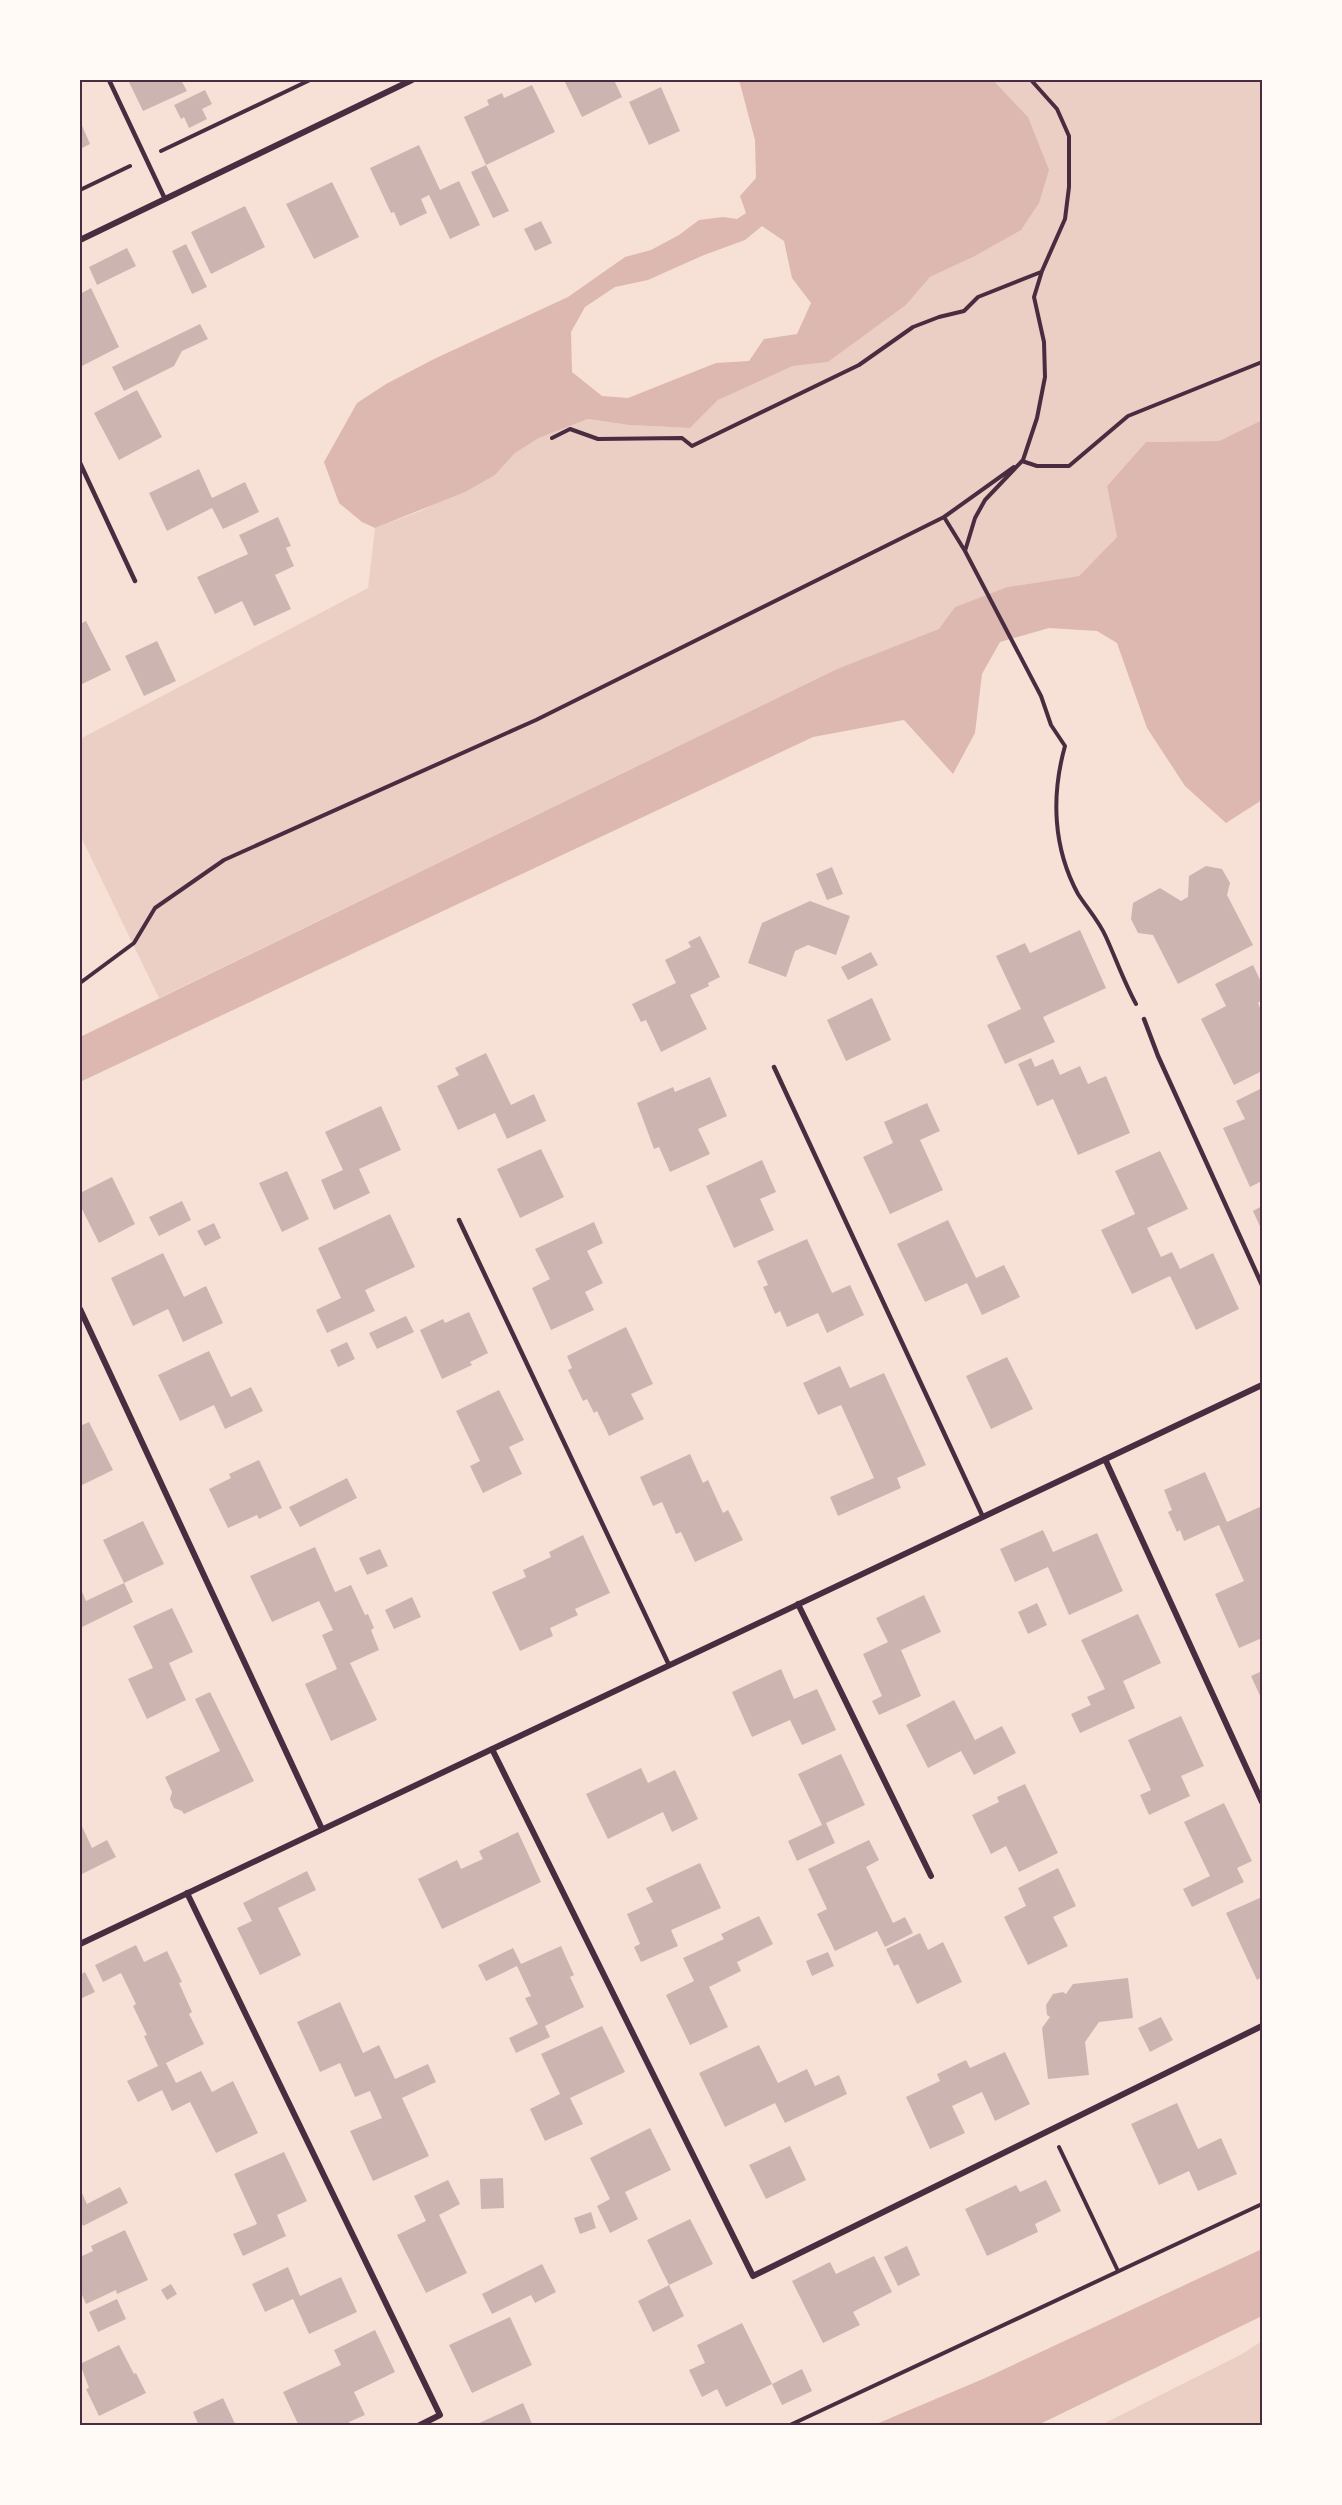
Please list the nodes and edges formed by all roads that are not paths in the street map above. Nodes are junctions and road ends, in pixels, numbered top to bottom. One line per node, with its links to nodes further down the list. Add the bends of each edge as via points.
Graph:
1 (109, 80): 3 (lane)
2 (412, 80): 3 (street)
3 (165, 199): 4 (street)
4 (80, 240)
5 (80, 463): 6 (lane)
6 (135, 581)
7 (1144, 1019): 10 (lane)
8 (774, 1067): 14 (lane)
9 (459, 1220): 16 (lane)
10 (1263, 1285)
11 (80, 1309): 19 (street)
12 (1263, 1385): 13 (street)
13 (1105, 1459): 14 (street); 18 (street)
14 (983, 1517): 15 (street)
15 (798, 1604): 16 (street); 20 (street)
16 (669, 1665): 17 (street)
17 (492, 1749): 19 (street); 23 (street, via 753,2276)
18 (1263, 1802)
19 (322, 1829): 21 (street)
20 (931, 1876)
21 (187, 1893): 22 (street); 24 (street, via 440,2415)
22 (80, 1944)
23 (1263, 2026)
24 (418, 2426)

